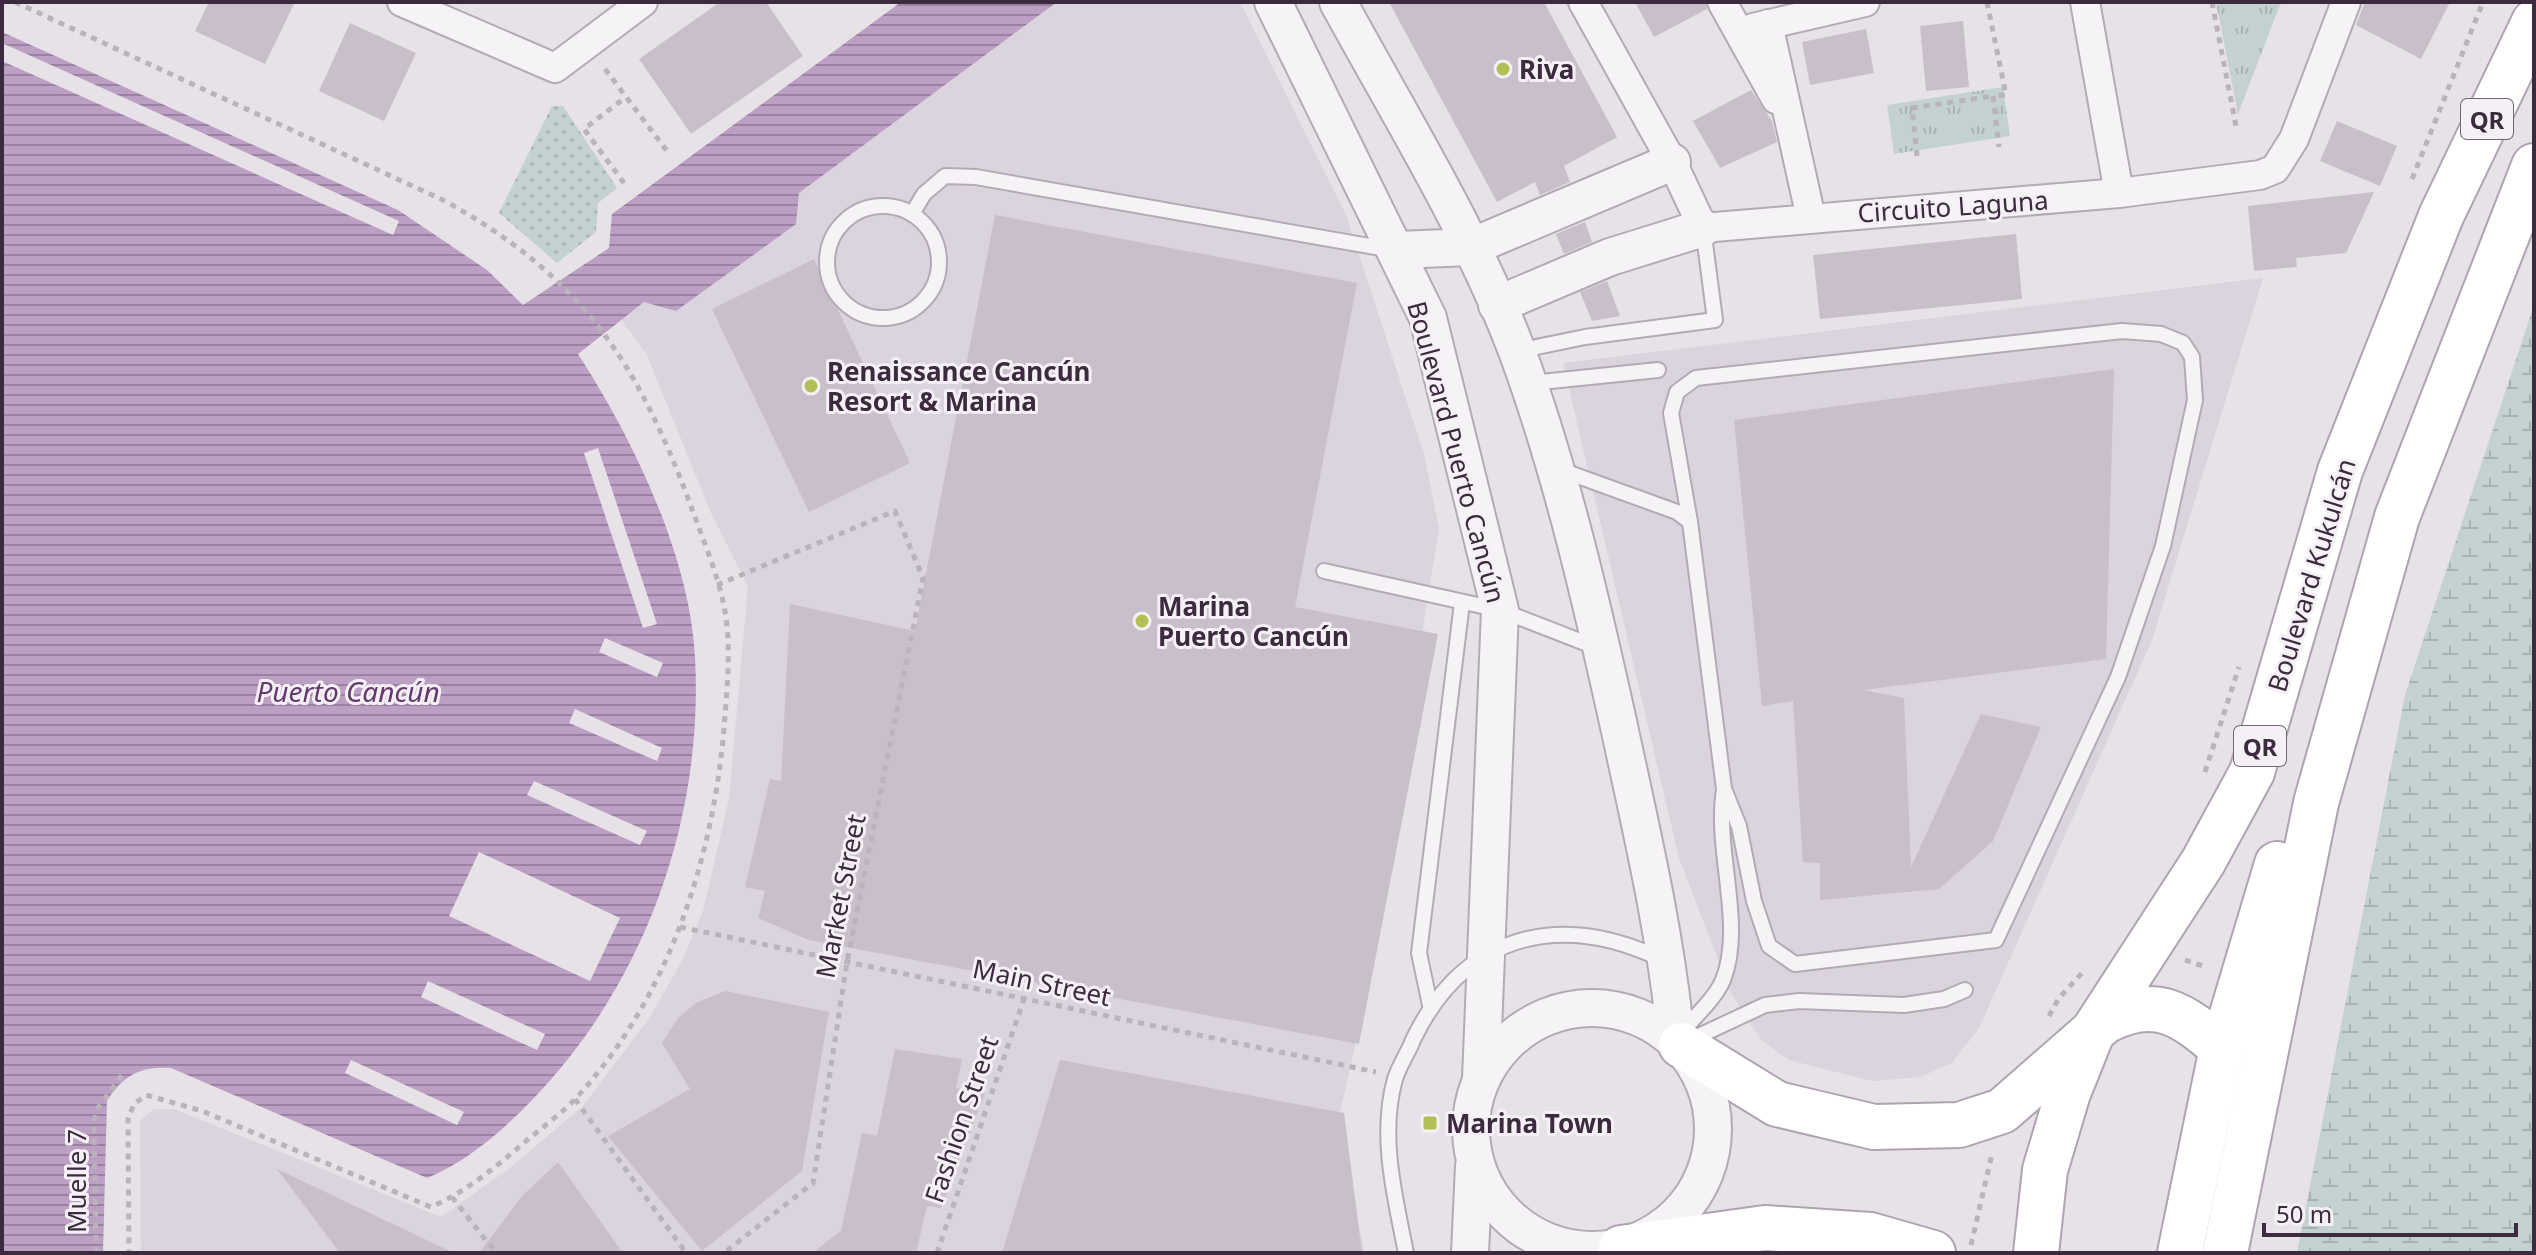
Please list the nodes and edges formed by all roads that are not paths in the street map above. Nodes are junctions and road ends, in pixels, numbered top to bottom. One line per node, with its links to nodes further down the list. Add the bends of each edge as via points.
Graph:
1 (402, 2): 2 (street, via 555,68)
2 (643, 2)
3 (1273, 2): 21 (street, Boulevard Puerto Cancún)
4 (1338, 2): 20 (street)
5 (1583, 2): 14 (street)
6 (1722, 2): 12 (street)
7 (1865, 2): 11 (street)
8 (2085, 2): 16 (street)
9 (2346, 2): 16 (street, Circuito Laguna, via 2294,139 2275,169)
10 (2534, 22): 37 (main road, Boulevard Kukulcán / QR, via 2441,216 2340,471 2252,772 2203,862)
11 (1768, 24): 12 (street); 13 (street)
12 (1736, 31): 13 (street)
13 (1787, 118): 18 (street)
14 (1672, 162): 19 (street); 20 (street)
15 (2534, 166): 32 (main road, QR, via 2397,517)
16 (2119, 193): 18 (street, Circuito Laguna)
17 (912, 214): 17 (lane, via 879,206 861,211 835,234 829,251 832,285 857,312 894,317 912,311 927,297 936,280 936,242); 21 (lane, via 924,194 945,176 976,177)
18 (1811, 218): 19 (street, Circuito Laguna)
19 (1703, 228): 22 (street, via 1610,257); 23 (lane, via 1715,320 1585,337)
20 (1471, 247): 21 (street); 22 (street)
21 (1397, 250): 29 (street, Boulevard Puerto Cancún, via 1428,318)
22 (1497, 305): 23 (street)
23 (1522, 367): 24 (lane); 25 (street)
24 (1658, 370)
25 (1553, 467): 26 (lane, via 1677,512); 30 (street)
26 (1690, 522): 31 (lane); 31 (lane, via 1671,413 1677,392 1696,378 2122,331 2161,334 2183,343 2192,357 2195,400 2163,546 2118,677 1996,940 1795,964 1769,946 1739,826)
27 (1324, 571): 28 (lane)
28 (1462, 603): 29 (lane); 36 (lane, via 1419,953)
29 (1500, 610): 30 (lane); 33 (street, Boulevard Puerto Cancún)
30 (1602, 649): 34 (street)
31 (1724, 789): 38 (lane, via 1720,814 1730,955 1721,983)
32 (2316, 803): 39 (main road, via 2276,867); 49 (main road, QR)
33 (1486, 952): 34 (lane, via 1545,935 1578,935 1637,948); 36 (lane); 40 (street, Boulevard Puerto Cancún)
34 (1669, 963): 38 (street)
35 (1965, 990): 38 (lane, via 1904,1005 1765,1005)
36 (1430, 1005): 44 (lane, via 1396,1077 1388,1156)
37 (2092, 1033): 38 (main road, via 2002,1111 1959,1125 1874,1127 1777,1104); 39 (main road, via 2120,1014 2149,1008 2189,1019); 47 (main road, Boulevard Kukulcán / QR, via 2048,1156)
38 (1678, 1042): 40 (street, via 1644,1018 1607,1007 1569,1009 1533,1022 1502,1046); 42 (street, via 1701,1072 1712,1104 1714,1138 1706,1171)
39 (2222, 1048): 48 (main road)
40 (1481, 1079): 41 (street, via 1471,1119)
41 (1474, 1160): 43 (street, via 1489,1195 1514,1224 1547,1243 1571,1249); 45 (street)
42 (1678, 1234): 43 (main road); 46 (main road, via 1765,1228 1870,1235)
43 (1621, 1248)
44 (1406, 1253)
45 (1470, 1253)
46 (1929, 1253)
47 (2036, 1253)
48 (2180, 1253)
49 (2225, 1253)

